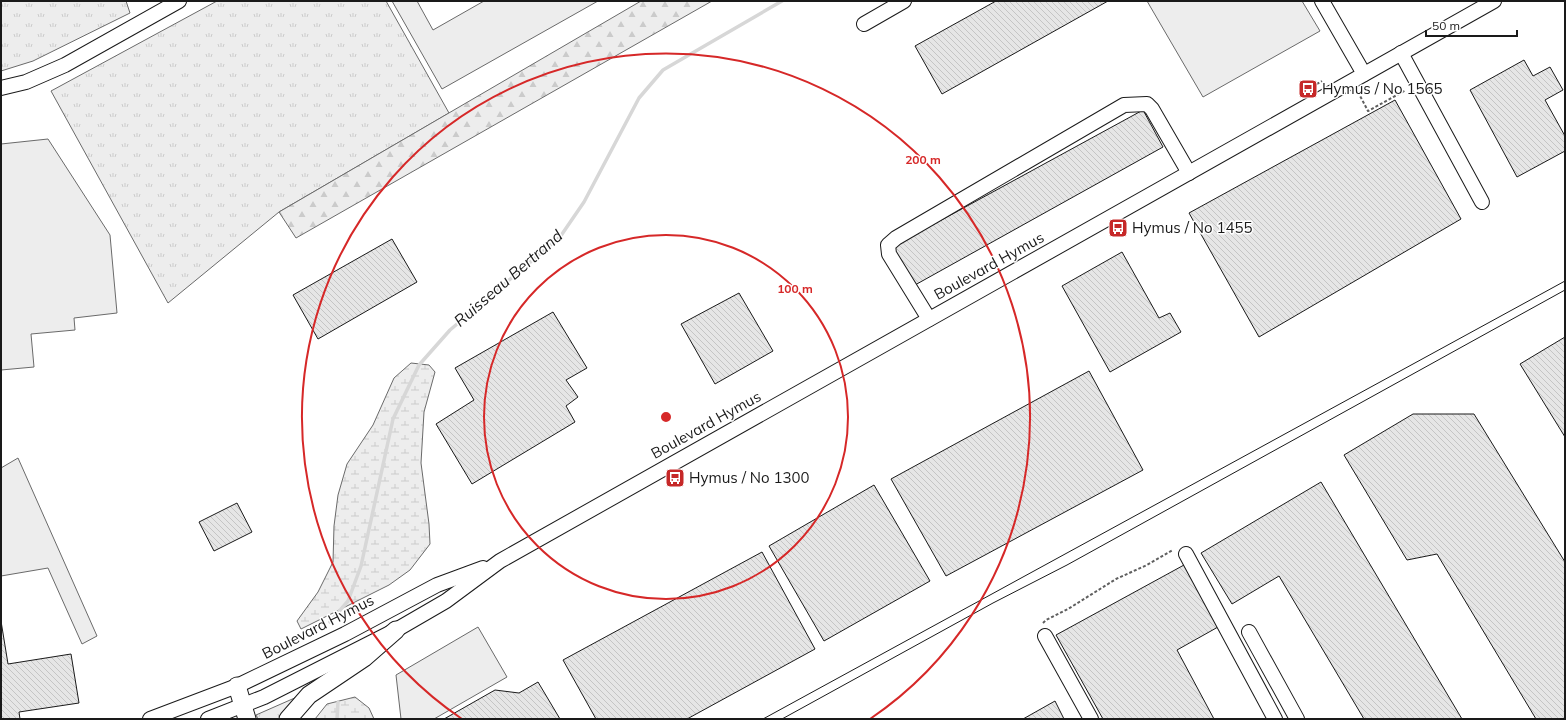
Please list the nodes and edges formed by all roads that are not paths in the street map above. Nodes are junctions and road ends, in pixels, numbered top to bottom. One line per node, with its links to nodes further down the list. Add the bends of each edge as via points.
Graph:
1 (179, 1): 8 (street, via 65,66 26,82)
2 (904, 1): 5 (street)
3 (1322, 1): 7 (street)
4 (1494, 1): 6 (street, Boulevard Hymus)
5 (864, 24)
6 (1401, 53): 7 (street, Boulevard Hymus); 10 (street)
7 (1364, 74): 9 (street, Boulevard Hymus)
8 (1, 88)
9 (1189, 173): 11 (street, Boulevard Hymus); 11 (street, via 1152,108 1147,104 1124,105 888,245 889,254)
10 (1482, 202)
11 (929, 319): 13 (street, Boulevard Hymus)
12 (1186, 554): 23 (street)
13 (500, 561): 14 (street, Boulevard Hymus, via 446,601); 17 (street, Boulevard Hymus, via 437,585 346,634)
14 (396, 630): 18 (street, Boulevard Hymus, via 283,688); 21 (main road, via 364,658 310,695)
15 (1249, 632): 24 (street)
16 (1045, 636): 22 (street)
17 (237, 686): 18 (main road); 19 (street, Boulevard Hymus)
18 (245, 712): 20 (street, Boulevard Hymus)
19 (150, 719)
20 (208, 719)
21 (288, 719)
22 (1091, 719)
23 (1275, 719)
24 (1297, 719)

